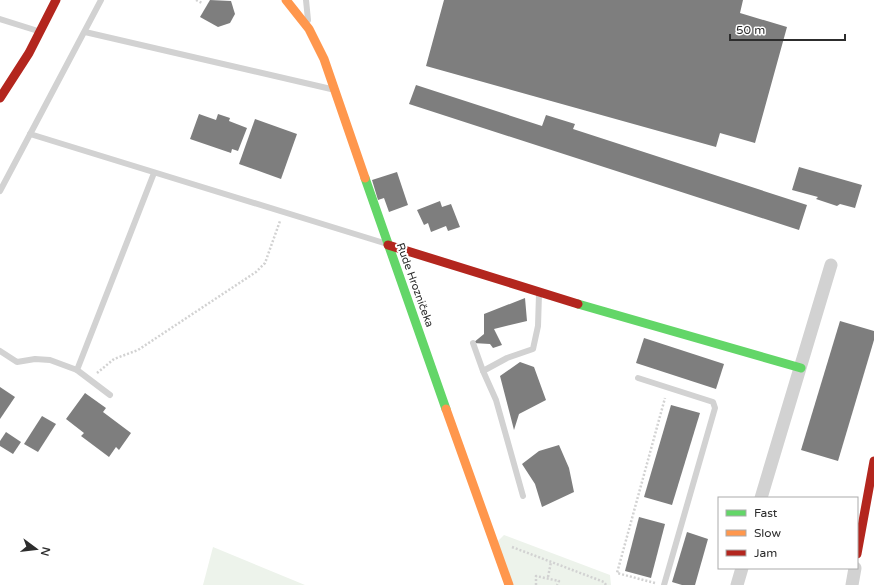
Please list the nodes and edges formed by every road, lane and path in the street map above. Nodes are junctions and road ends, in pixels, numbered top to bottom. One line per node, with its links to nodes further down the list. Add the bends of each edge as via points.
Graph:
1 (56, 0): 9 (street)
2 (101, 0): 10 (lane)
3 (196, 0): 6 (path)
4 (286, 0): 8 (street, Rude Hrozničeka)
5 (306, 0): 8 (lane)
6 (202, 3)
7 (0, 19): 9 (lane)
8 (309, 29): 11 (street, Rude Hrozničeka, via 324,59)
9 (39, 32): 12 (street, via 29,53)
10 (85, 32): 11 (lane); 13 (lane)
11 (334, 90): 17 (street, Rude Hrozničeka)
12 (0, 98)
13 (30, 134): 14 (lane); 15 (lane)
14 (154, 174): 16 (lane); 23 (lane)
15 (0, 191)
16 (283, 213): 17 (lane); 26 (path, via 265,263 256,272 138,350 114,358)
17 (388, 245): 19 (street); 33 (street, Rude Hrozničeka)
18 (831, 265): 22 (street)
19 (539, 293): 22 (street); 24 (lane, via 538,326 533,349 507,358)
20 (473, 343): 24 (lane)
21 (0, 351): 23 (lane, via 17,362 50,360)
22 (801, 368): 31 (street)
23 (77, 370): 26 (lane)
24 (483, 371): 30 (lane, via 496,400)
25 (638, 378): 27 (lane)
26 (90, 380): 28 (lane)
27 (668, 387): 43 (lane, via 713,402 715,408); 43 (path, via 617,573)
28 (110, 395)
29 (874, 461): 32 (street)
30 (523, 496)
31 (761, 497)
32 (869, 509): 34 (street)
33 (497, 549): 35 (path, via 508,545); 39 (street, Rude Hrozničeka)
34 (858, 550)
35 (551, 562): 38 (path); 42 (path)
36 (742, 569): 44 (street)
37 (855, 569): 45 (street)
38 (548, 577): 40 (path, via 536,576); 41 (path, via 559,581)
39 (509, 585)
40 (536, 585)
41 (557, 585)
42 (606, 585)
43 (662, 585)
44 (737, 585)
45 (852, 585)

